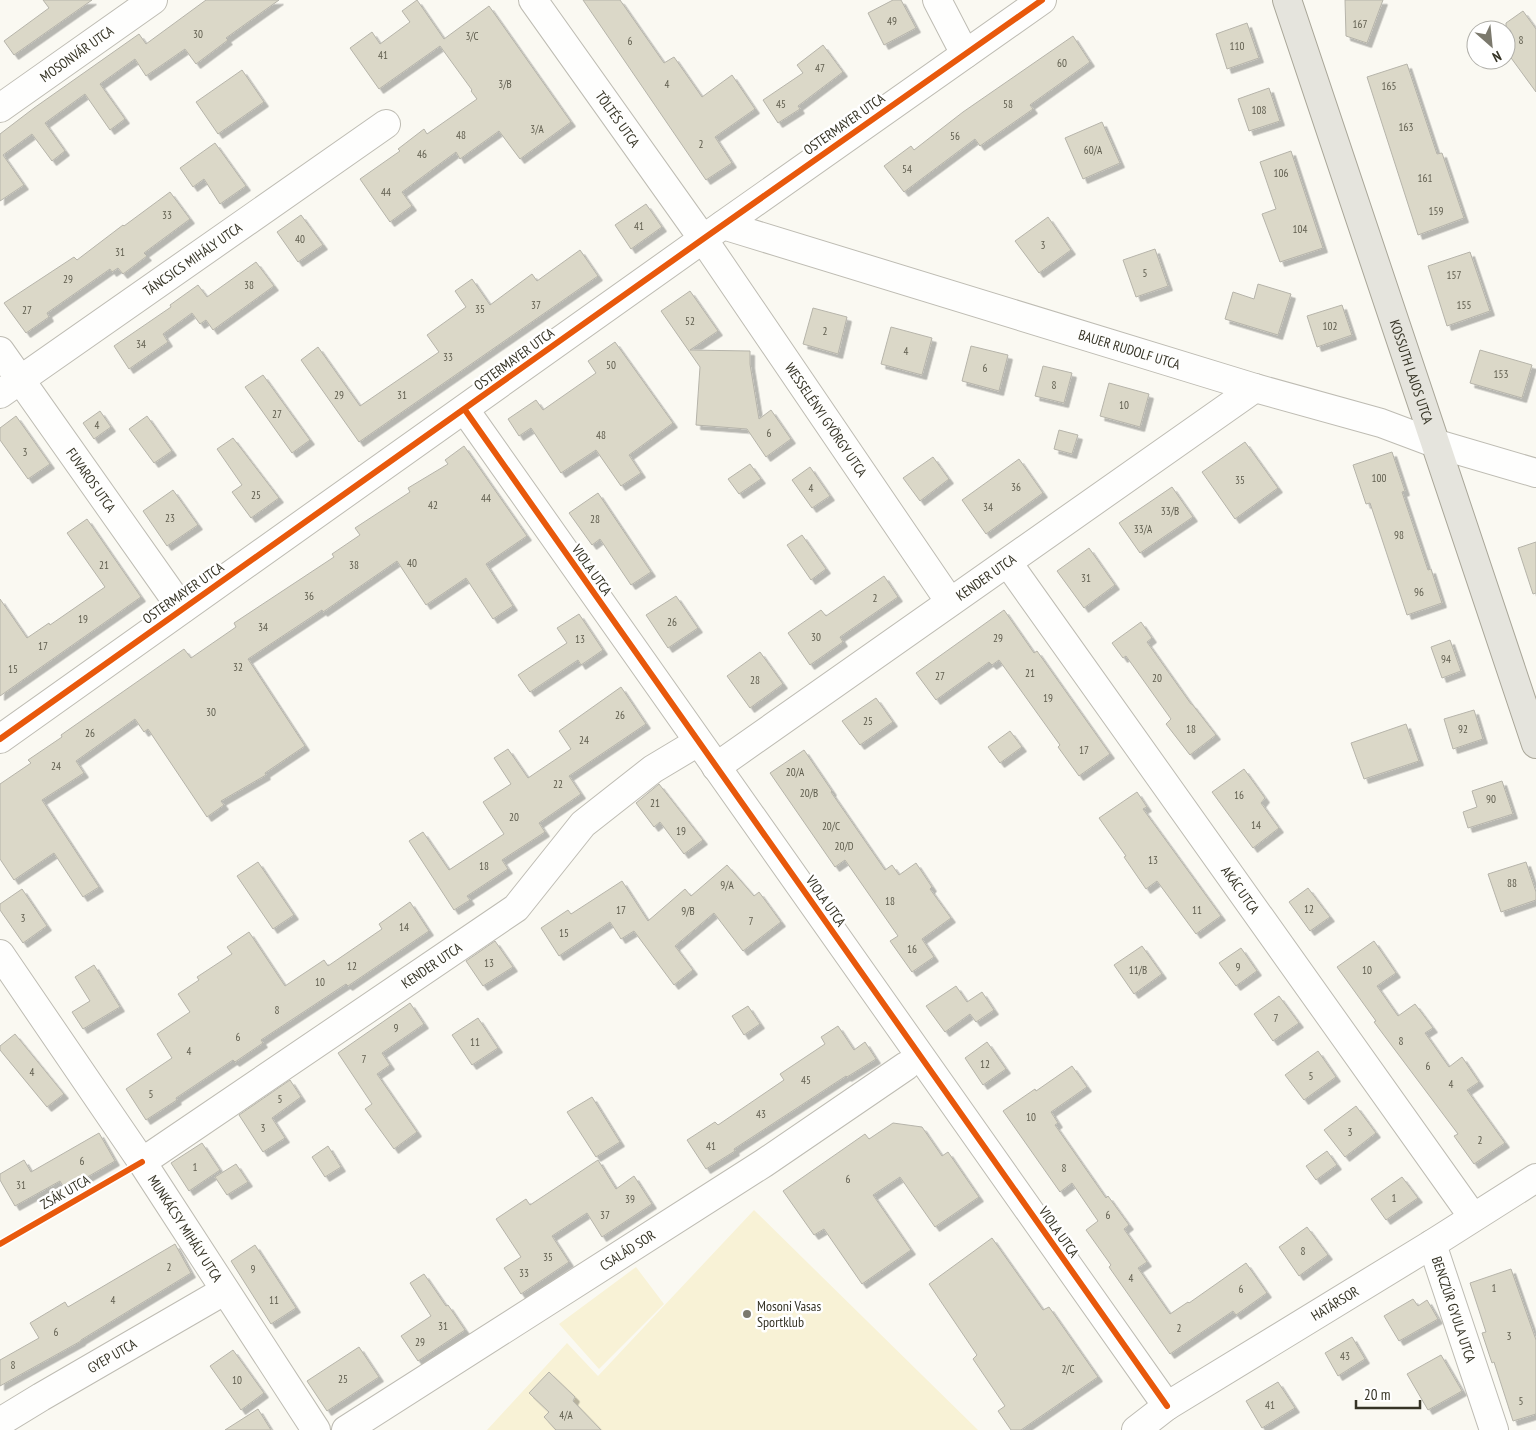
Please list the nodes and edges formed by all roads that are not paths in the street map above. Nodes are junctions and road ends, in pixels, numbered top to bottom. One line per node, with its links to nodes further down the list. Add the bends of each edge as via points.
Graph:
1 (153, 0): 7 (street, MOSONVÁR UTCA)
2 (533, 0): 9 (street, TÖLTÉS UTCA)
3 (937, 0): 6 (street)
4 (1042, 0): 6 (street, OSTERMAYER UTCA)
5 (1287, 0): 14 (main road, KOSSUTH LAJOS UTCA)
6 (965, 54): 9 (street, OSTERMAYER UTCA)
7 (0, 108)
8 (386, 124): 11 (street, TÁNCSICS MIHÁLY UTCA)
9 (713, 232): 12 (street, BAUER RUDOLF UTCA); 13 (street, OSTERMAYER UTCA); 17 (street, WESSELÉNYI GYÖRGY UTCA)
10 (0, 351): 11 (street, FUVAROS UTCA)
11 (10, 387): 18 (street, FUVAROS UTCA)
12 (1255, 388): 14 (street, BAUER RUDOLF UTCA, via 1382,423); 16 (street, KENDER UTCA)
13 (465, 410): 18 (street, OSTERMAYER UTCA); 20 (street, VIOLA UTCA)
14 (1437, 444): 15 (street, BAUER RUDOLF UTCA); 21 (main road, KOSSUTH LAJOS UTCA)
15 (1536, 474)
16 (1008, 562): 17 (street, KENDER UTCA); 27 (street, AKÁC UTCA)
17 (950, 602): 22 (street, KENDER UTCA)
18 (182, 609): 19 (street, OSTERMAYER UTCA)
19 (0, 739)
20 (698, 742): 22 (street, VIOLA UTCA); 25 (street, KENDER UTCA, via 653,769 583,824 516,908)
21 (1536, 744)
22 (716, 766): 30 (street, VIOLA UTCA)
23 (0, 954): 25 (street, MUNKÁCSY MIHÁLY UTCA)
24 (906, 1066): 33 (street, CSALÁD SOR, via 756,1168)
25 (142, 1162): 29 (street, MUNKÁCSY MIHÁLY UTCA)
26 (1536, 1178): 27 (street, HATÁRSOR)
27 (1473, 1217): 28 (street, HATÁRSOR)
28 (1432, 1244): 30 (street, HATÁRSOR); 35 (street, BENCZÚR GYULA UTCA)
29 (224, 1292): 31 (street, GYEP UTCA); 32 (street, MUNKÁCSY MIHÁLY UTCA)
30 (1167, 1406): 34 (street, HATÁRSOR)
31 (0, 1422)
32 (316, 1430)
33 (346, 1430)
34 (1136, 1430)
35 (1494, 1430)

